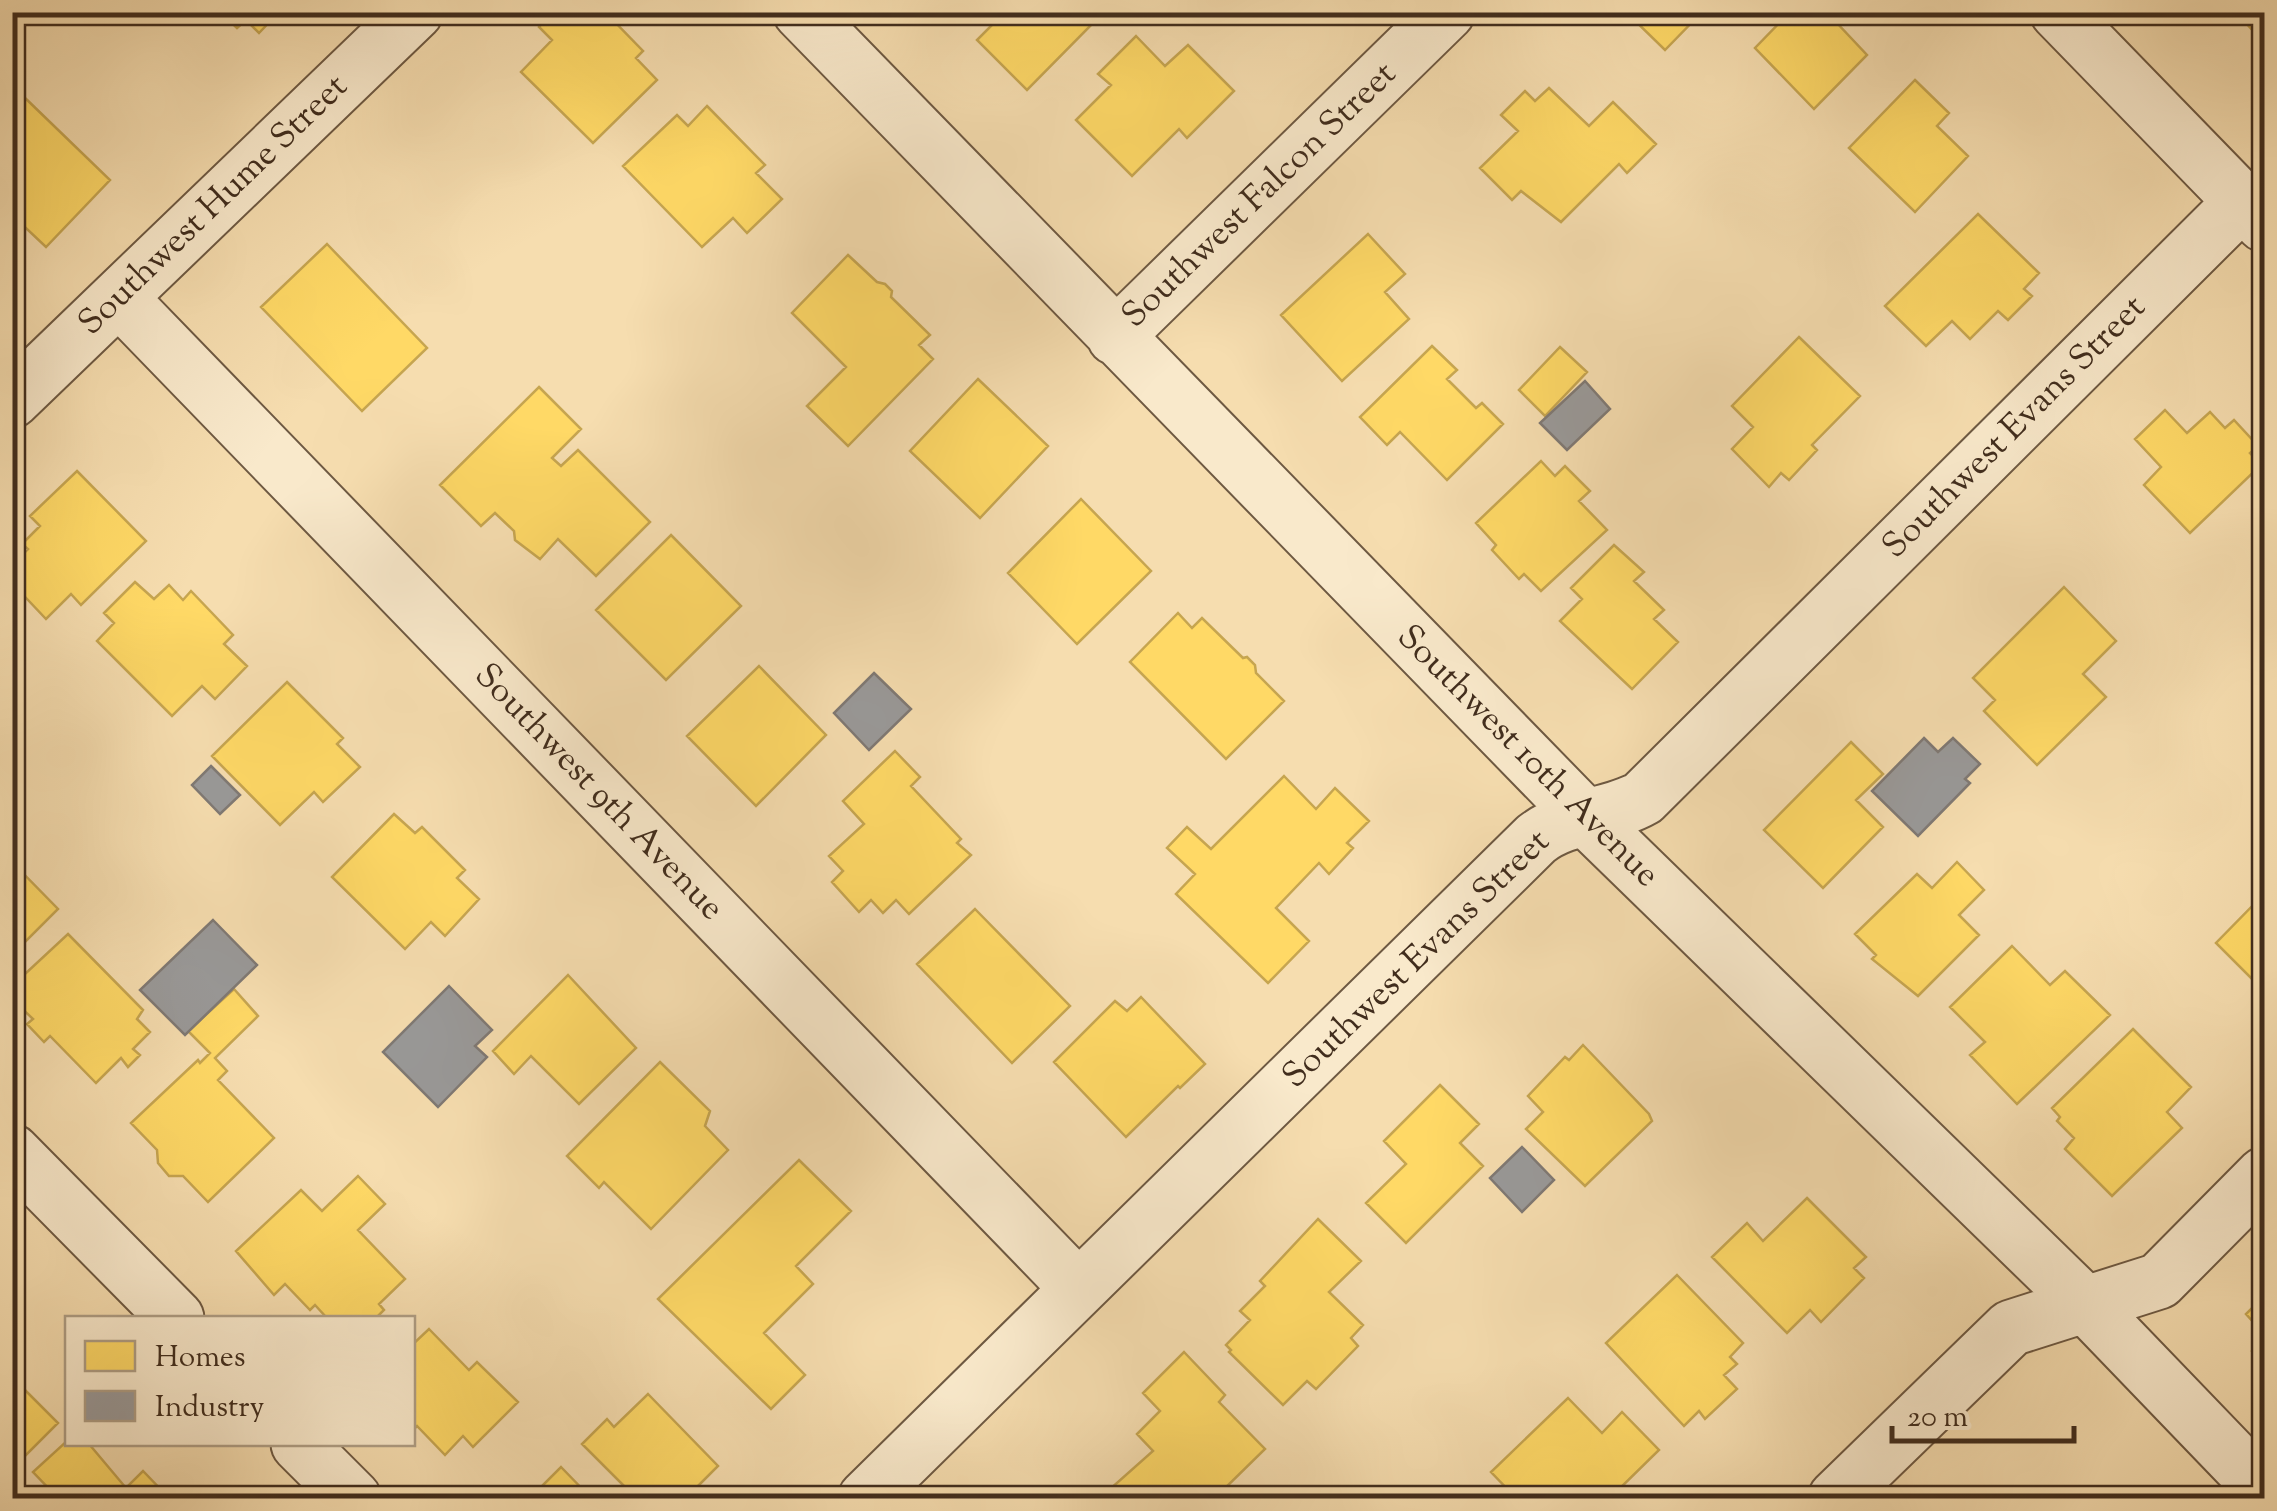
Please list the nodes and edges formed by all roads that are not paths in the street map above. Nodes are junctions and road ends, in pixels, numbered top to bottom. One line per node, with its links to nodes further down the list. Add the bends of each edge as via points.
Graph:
1 (415, 12): 6 (street, Southwest Hume Street)
2 (801, 12): 7 (street, Southwest 10th Avenue)
3 (1447, 12): 7 (street, Southwest Falcon Street)
4 (2058, 12): 5 (street)
5 (2253, 213): 9 (street, Southwest Evans Street, via 1644,798)
6 (119, 298): 8 (street, Southwest Hume Street); 12 (street, Southwest 9th Avenue)
7 (1116, 337): 9 (street, Southwest 10th Avenue)
8 (17, 386)
9 (1587, 820): 12 (street, Southwest Evans Street, via 1536,838); 13 (street, Southwest 10th Avenue)
10 (12, 1152): 14 (street)
11 (2264, 1175): 13 (street, via 2159,1281)
12 (1078, 1288): 18 (street, Southwest Evans Street)
13 (2086, 1305): 16 (street, Southwest 10th Avenue); 19 (street, via 2011,1328)
14 (174, 1316)
15 (301, 1446): 17 (street)
16 (2264, 1490)
17 (353, 1498)
18 (866, 1498)
19 (1836, 1498)

